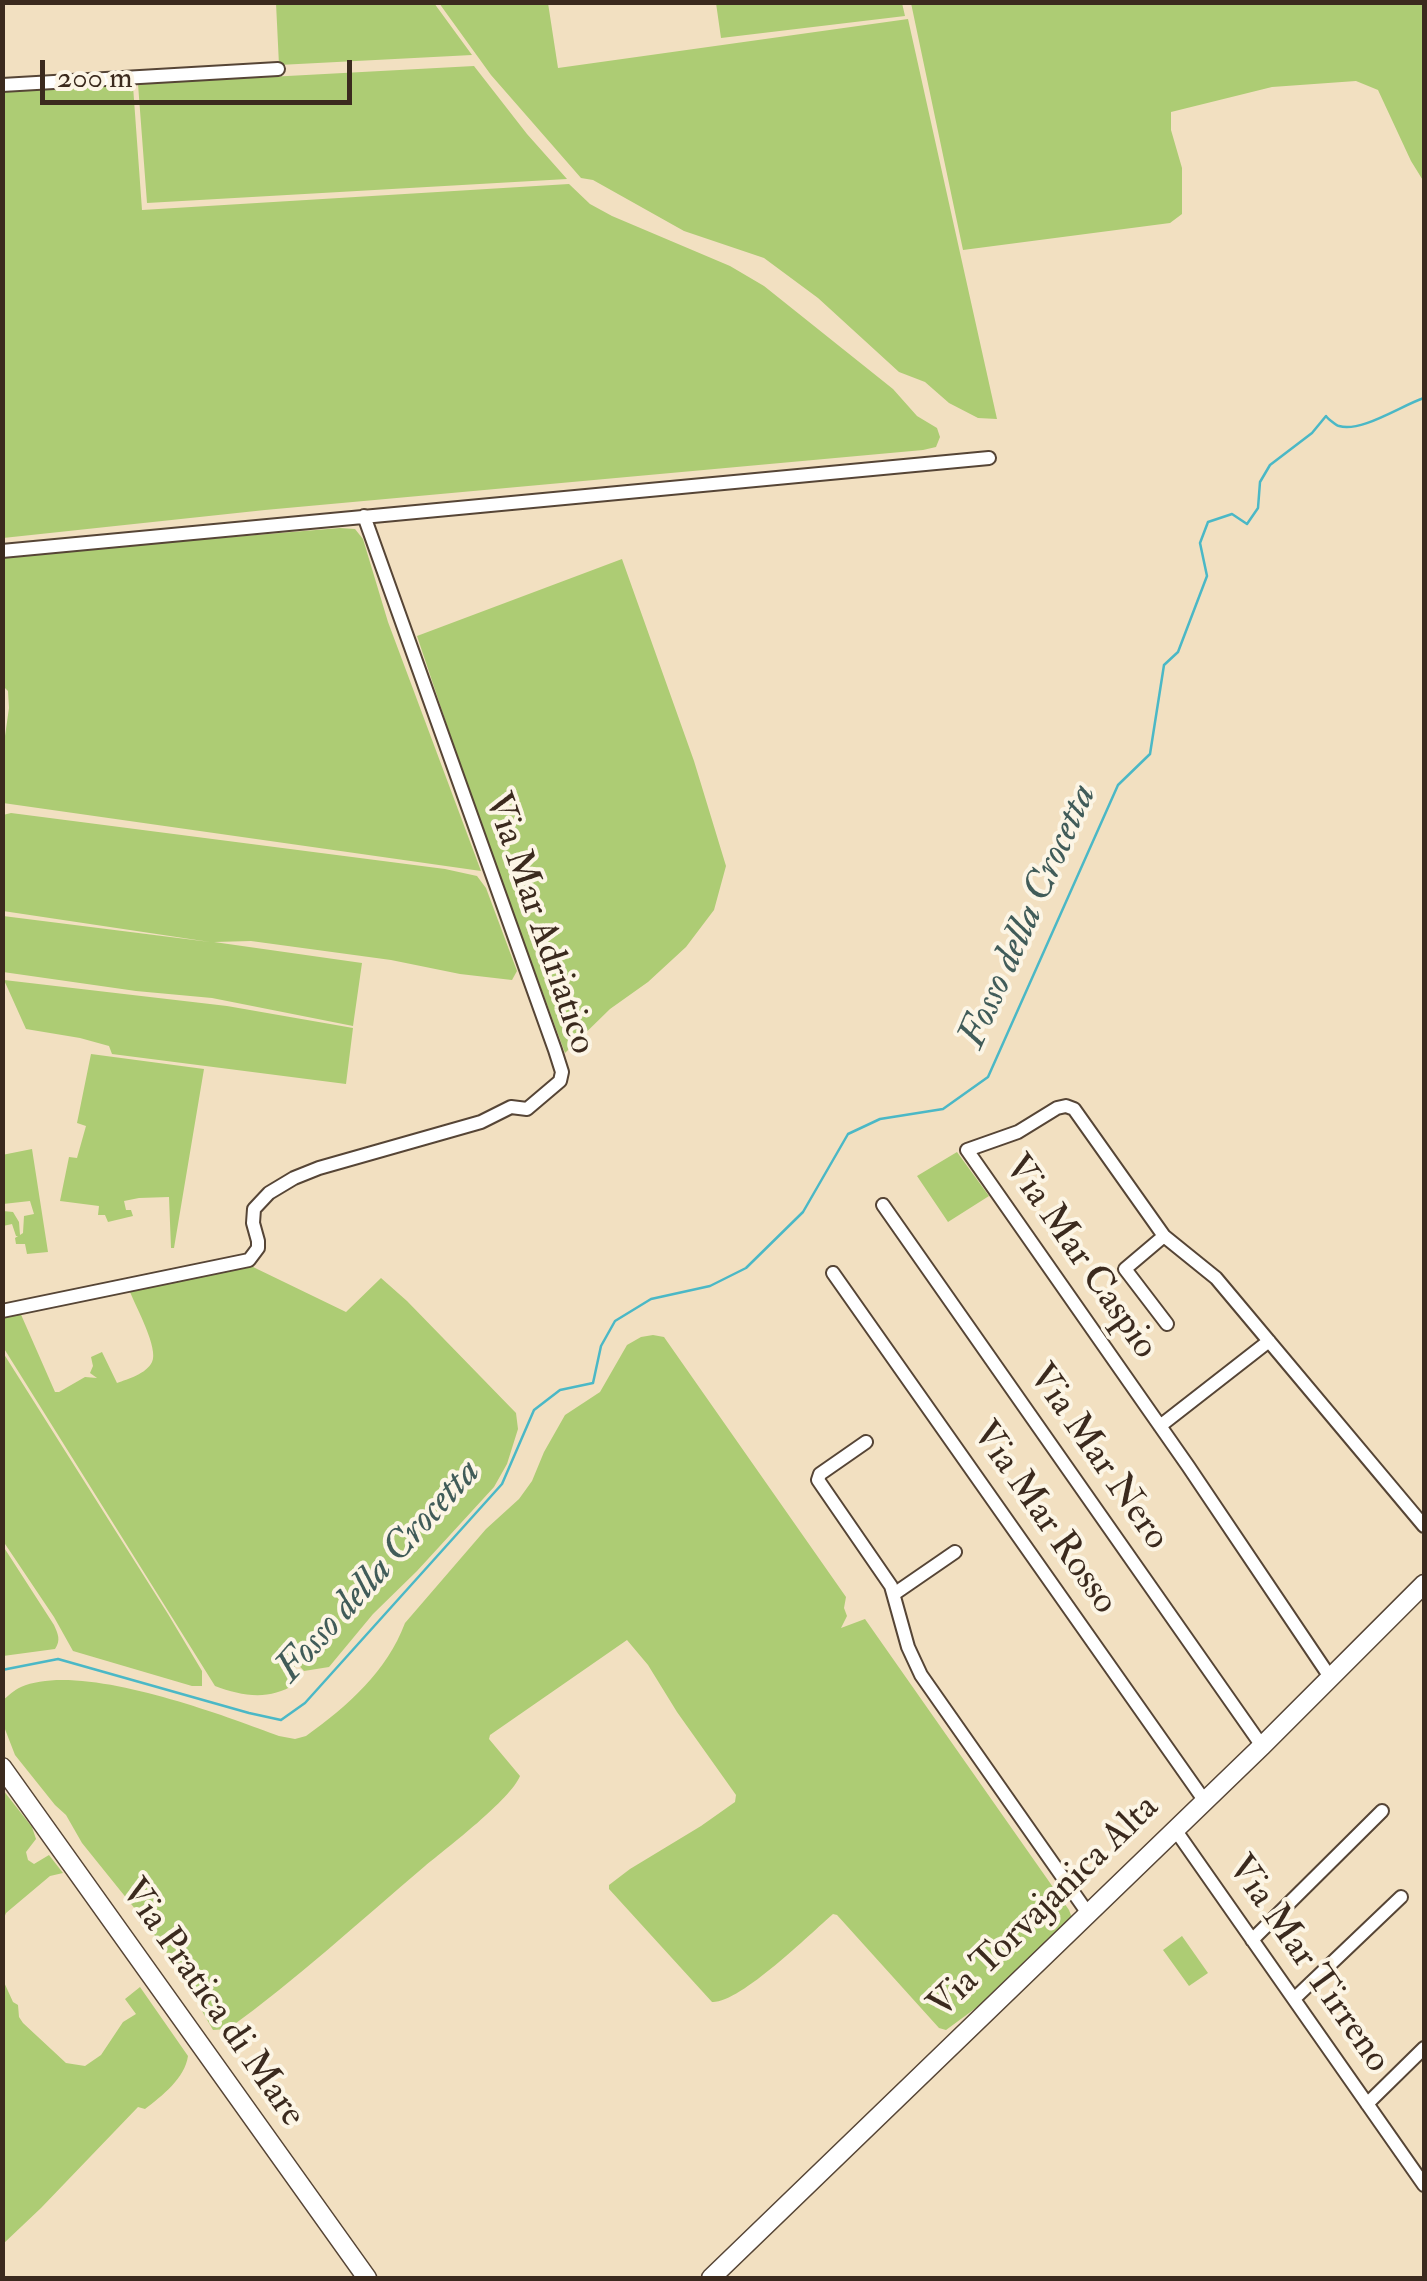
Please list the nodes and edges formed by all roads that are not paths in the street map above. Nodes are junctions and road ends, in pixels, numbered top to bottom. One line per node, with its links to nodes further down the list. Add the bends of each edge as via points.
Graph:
1 (278, 69): 2 (street)
2 (2, 85)
3 (989, 458): 4 (street)
4 (364, 516): 5 (street); 9 (street, Via Mar Adriatico, via 555,1050 560,1081 527,1110 512,1108 288,1180 256,1206 258,1248 246,1261)
5 (2, 552)
6 (884, 1205): 19 (street, Via Mar Nero)
7 (1164, 1236): 10 (street, Via Mar Caspio, via 1125,1269); 11 (street, via 1216,1278); 12 (street, Via Mar Caspio, via 1072,1108 1057,1108 1018,1132 967,1150)
8 (833, 1273): 21 (street, Via Mar Rosso)
9 (2, 1312)
10 (1168, 1324)
11 (1269, 1342): 12 (street); 14 (street)
12 (1160, 1426): 18 (street, Via Mar Caspio)
13 (866, 1442): 17 (street, via 818,1480)
14 (1424, 1526)
15 (955, 1552): 17 (street)
16 (1424, 1584): 18 (street, Via Torvajanica Alta)
17 (894, 1594): 25 (street, via 921,1675)
18 (1330, 1677): 19 (street, Via Torvajanica Alta)
19 (1262, 1746): 21 (street, Via Torvajanica Alta)
20 (3, 1768): 31 (street, Via Pratica di Mare)
21 (1204, 1800): 23 (street, Via Torvajanica Alta)
22 (1382, 1812): 26 (street)
23 (1174, 1828): 25 (street, Via Torvajanica Alta); 26 (street, Via Mar Tirreno)
24 (1401, 1897): 27 (street)
25 (1087, 1912): 32 (street, Via Torvajanica Alta)
26 (1252, 1940): 27 (street, Via Mar Tirreno)
27 (1295, 1998): 29 (street, Via Mar Tirreno)
28 (1424, 2048): 29 (street)
29 (1368, 2104): 30 (street, Via Mar Tirreno)
30 (1424, 2185)
31 (367, 2278)
32 (710, 2278)

